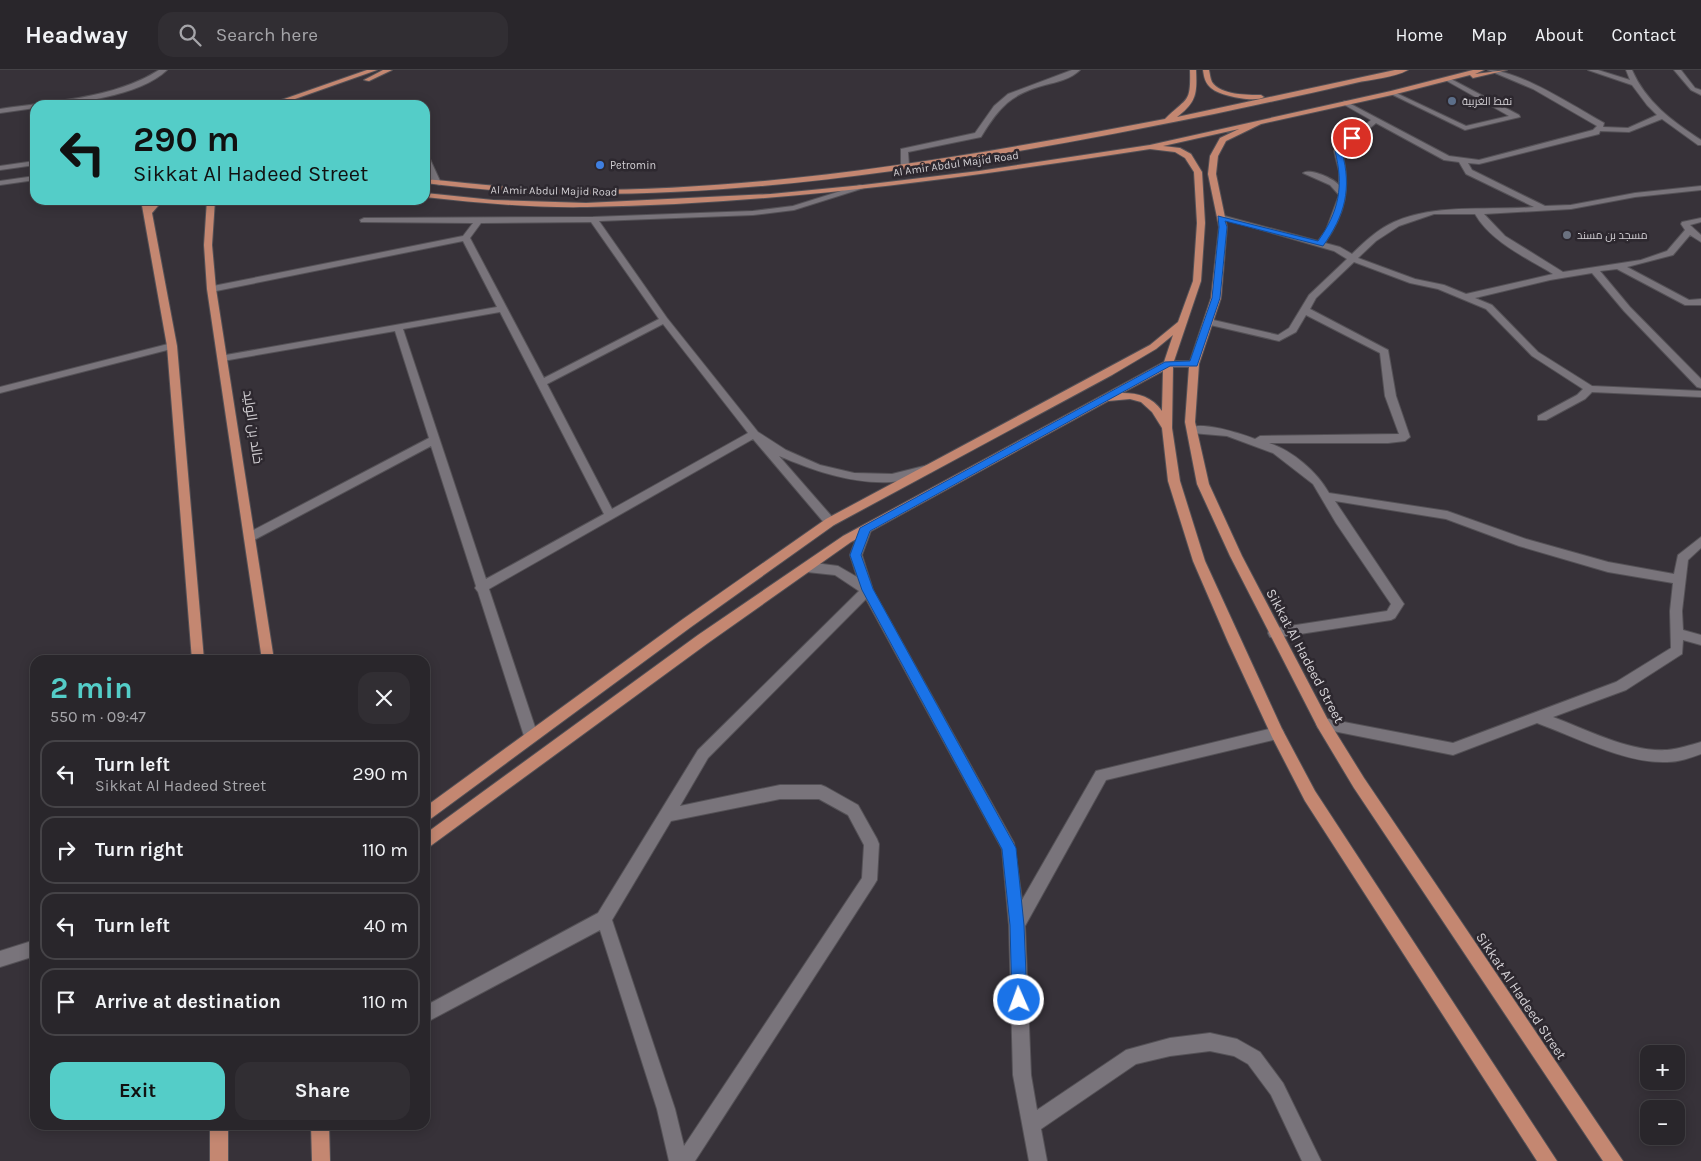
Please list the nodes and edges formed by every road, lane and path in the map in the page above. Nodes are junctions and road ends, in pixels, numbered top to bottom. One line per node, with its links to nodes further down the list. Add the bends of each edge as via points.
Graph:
1 (164, 70): 21 (street, via 154,78 121,90)
2 (374, 70): 22 (main road)
3 (389, 70): 23 (main road)
4 (1077, 70): 36 (street, via 1009,96 994,108 978,135 904,151)
5 (1193, 70): 29 (main road, via 1194,94 1183,109)
6 (1206, 70): 20 (main road, via 1209,82 1216,89 1252,98)
7 (1395, 70): 15 (main road)
8 (1405, 70): 15 (main road, Al Amir Abdul Majid Road)
9 (1481, 70): 18 (main road, Al Amir Abdul Majid Road)
10 (1504, 70): 14 (main road)
11 (1591, 70): 17 (street)
12 (1629, 70): 17 (street)
13 (1677, 70): 19 (street)
14 (1493, 71): 16 (main road); 31 (street, via 1535,88 1600,125)
15 (1365, 78): 20 (main road, Al Amir Abdul Majid Road)
16 (1449, 80): 18 (main road); 18 (street, via 1516,117 1465,128)
17 (1636, 84): 27 (street)
18 (1392, 93): 24 (main road, Al Amir Abdul Majid Road)
19 (1701, 93)
20 (1289, 96): 29 (main road, Al Amir Abdul Majid Road)
21 (63, 100)
22 (286, 100)
23 (306, 100)
24 (1345, 103): 28 (street); 30 (main road, Al Amir Abdul Majid Road)
25 (30, 106): 26 (street)
26 (0, 111)
27 (1660, 117): 31 (street, via 1629,130); 32 (street)
28 (1376, 120): 34 (street, via 1447,158); 46 (street, via 1338,151 1343,171)
29 (1164, 122): 36 (main road, Al Amir Abdul Majid Road)
30 (1260, 122): 33 (main road, Al Amir Abdul Majid Road); 54 (main road, Sikkat Al Hadeed Street, via 1223,140 1214,156 1212,174)
31 (1598, 129): 34 (street, via 1479,162)
32 (1701, 143)
33 (1150, 147): 44 (main road, Al Amir Abdul Majid Road); 74 (main road, via 1177,150 1188,156 1198,172 1202,223 1197,281)
34 (1462, 160): 51 (street, via 1469,172)
35 (30, 164): 38 (street)
36 (905, 166): 43 (main road, Al Amir Abdul Majid Road, via 798,181 634,191 571,192)
37 (430, 167): 43 (street)
38 (0, 168)
39 (1306, 173): 46 (street, via 1333,183)
40 (30, 179): 42 (street)
41 (430, 182): 43 (main road, Al Amir Abdul Majid Road)
42 (0, 183)
43 (438, 183)
44 (864, 188): 47 (main road, Al Amir Abdul Majid Road, via 586,205 493,202); 55 (street, via 794,208 754,213)
45 (1701, 188): 51 (street)
46 (1343, 195): 62 (street, via 1330,230)
47 (430, 196)
48 (146, 205): 52 (main road)
49 (154, 205): 52 (main road)
50 (211, 205): 67 (main road, خالد بن الوليد, via 208,262)
51 (1544, 209): 53 (street)
52 (148, 212): 76 (main road)
53 (1478, 212): 63 (street, via 1432,212 1396,224 1373,239); 66 (street, via 1499,235)
54 (1221, 217): 62 (street); 73 (main road, Sikkat Al Hadeed Street, via 1223,227 1216,298)
55 (593, 219): 58 (street); 72 (street)
56 (364, 220): 58 (street)
57 (1701, 220): 59 (street, via 1685,224)
58 (479, 221): 60 (street)
59 (1689, 230): 61 (street); 64 (street, via 1670,253)
60 (466, 238): 67 (street); 70 (street)
61 (1701, 239)
62 (1320, 244): 63 (street)
63 (1353, 259): 68 (street, via 1413,282 1441,287); 71 (street, via 1312,297)
64 (1618, 266): 65 (street); 69 (street, via 1688,303)
65 (1594, 270): 66 (street); 81 (street, via 1627,310)
66 (1561, 275): 68 (street)
67 (211, 289): 77 (main road, خالد بن الوليد)
68 (1466, 297): 82 (street, via 1489,307 1535,354)
69 (1701, 302)
70 (503, 309): 75 (street); 80 (street)
71 (1304, 310): 73 (street, via 1293,330 1279,338); 91 (street, via 1385,352 1391,405 1405,436)
72 (664, 320): 80 (street); 89 (street)
73 (1209, 322): 79 (main road, Sikkat Al Hadeed Street)
74 (1181, 324): 78 (main road); 92 (main road, via 1153,346 1108,373)
75 (398, 327): 77 (street); 90 (street)
76 (172, 346): 83 (street); 106 (main road)
77 (223, 358): 97 (main road, خالد بن الوليد)
78 (1168, 364): 79 (main road); 85 (main road); 87 (main road)
79 (1194, 364): 88 (main road, Sikkat Al Hadeed Street)
80 (541, 383): 94 (street)
81 (1701, 386)
82 (1590, 388): 84 (street); 86 (street, via 1582,397)
83 (0, 390)
84 (1701, 394)
85 (1098, 400): 87 (main road, via 1125,395 1140,397 1155,407); 96 (main road)
86 (1542, 418)
87 (1167, 428): 110 (main road, via 1174,481 1199,561)
88 (1192, 430): 91 (street, via 1228,433); 103 (main road, Sikkat Al Hadeed Street, via 1203,484)
89 (754, 434): 92 (street, via 782,453 817,468 854,477 892,478); 94 (street); 95 (street)
90 (434, 440): 97 (street); 101 (street)
91 (1250, 441): 93 (street, via 1277,450 1317,481)
92 (932, 468): 95 (main road)
93 (1326, 496): 100 (street, via 1447,515 1523,543 1608,567); 103 (street, via 1398,604 1391,615)
94 (610, 515): 101 (street)
95 (830, 522): 111 (main road)
96 (866, 528): 99 (main road); 102 (street, via 856,555)
97 (250, 537): 107 (main road, خالد بن الوليد)
98 (1701, 541): 100 (street, via 1682,558)
99 (807, 567): 102 (street, via 838,571); 115 (main road, via 703,639)
100 (1679, 579): 104 (street)
101 (481, 588): 111 (street)
102 (867, 590): 114 (street, via 703,754); 117 (street, via 1009,848)
103 (1274, 633): 109 (main road, Sikkat Al Hadeed Street)
104 (1676, 633): 105 (street); 108 (street, via 1676,650 1621,686)
105 (1701, 640)
106 (198, 655)
107 (267, 655)
108 (1538, 718): 109 (street, via 1453,748); 112 (street, via 1659,756)
109 (1323, 724): 131 (main road, Sikkat Al Hadeed Street, via 1359,784)
110 (1277, 733): 117 (street, via 1101,775); 130 (main road, via 1310,796)
111 (531, 736): 113 (main road)
112 (1701, 748)
113 (430, 812)
114 (667, 815): 116 (street); 127 (street, via 780,792 822,792 853,810 872,844 868,880)
115 (430, 839)
116 (604, 919): 120 (street); 126 (street, via 666,1109)
117 (1017, 925): 121 (street, via 1022,1075)
118 (30, 950): 119 (street)
119 (0, 959)
120 (430, 1012)
121 (1031, 1125): 128 (street); 129 (street, via 1132,1056 1210,1042 1237,1048 1254,1058 1277,1089)
122 (219, 1130): 124 (main road)
123 (320, 1130): 125 (main road)
124 (220, 1161)
125 (321, 1161)
126 (678, 1161)
127 (684, 1161)
128 (1038, 1161)
129 (1312, 1161)
130 (1548, 1161)
131 (1614, 1161)

